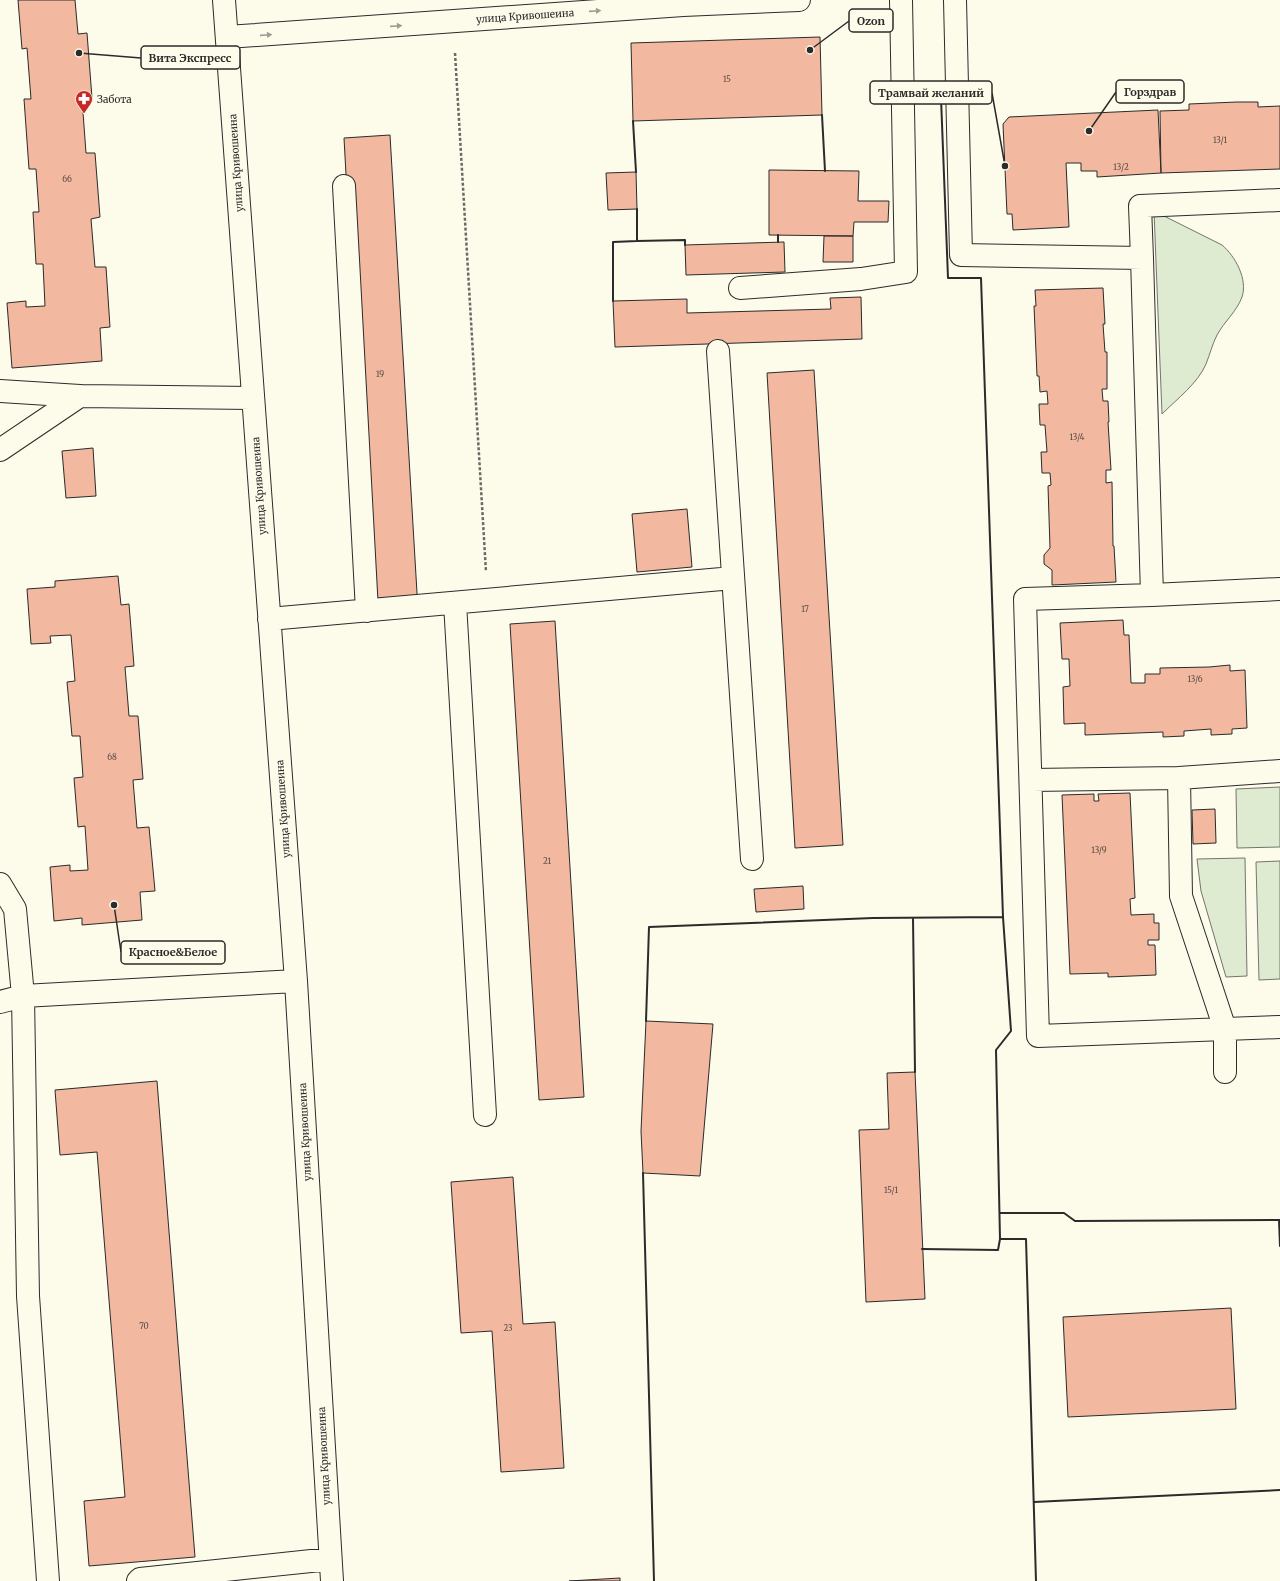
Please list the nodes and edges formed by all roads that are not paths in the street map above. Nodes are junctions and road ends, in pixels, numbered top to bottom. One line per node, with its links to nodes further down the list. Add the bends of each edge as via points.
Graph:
1 (224, 0): 5 (street, улица Кривошеина)
2 (799, 0): 5 (street, улица Кривошеина, one-way to 2, via 675,6)
3 (902, 0): 9 (street, via 906,272 861,279)
4 (955, 0): 8 (street, via 961,255)
5 (227, 37): 13 (street, улица Кривошеина)
6 (344, 186): 19 (street)
7 (1280, 200): 8 (street, via 1140,206)
8 (1142, 258): 17 (street)
9 (740, 288)
10 (718, 351): 15 (street)
11 (0, 391): 12 (street)
12 (80, 396): 13 (street); 14 (street)
13 (252, 398): 20 (street, улица Кривошеина)
14 (0, 450)
15 (733, 578): 18 (street); 24 (street)
16 (1280, 589): 17 (street)
17 (1152, 595): 23 (street, via 1025,599)
18 (455, 603): 19 (street); 32 (street)
19 (366, 611): 20 (street)
20 (269, 619): 26 (street, улица Кривошеина)
21 (1280, 772): 22 (street)
22 (1179, 778): 23 (street); 30 (street, via 1181,896)
23 (1031, 780): 30 (street, via 1038,1036)
24 (752, 860)
25 (0, 884): 27 (street, via 15,909)
26 (296, 981): 27 (street); 33 (street, улица Кривошеина)
27 (23, 996): 28 (street); 35 (street, via 28,1296)
28 (0, 1002)
29 (1280, 1027): 30 (street)
30 (1225, 1029): 31 (street)
31 (1225, 1072)
32 (485, 1115)
33 (330, 1559): 34 (street); 36 (street, улица Кривошеина)
34 (133, 1580)
35 (48, 1581)
36 (332, 1581)

